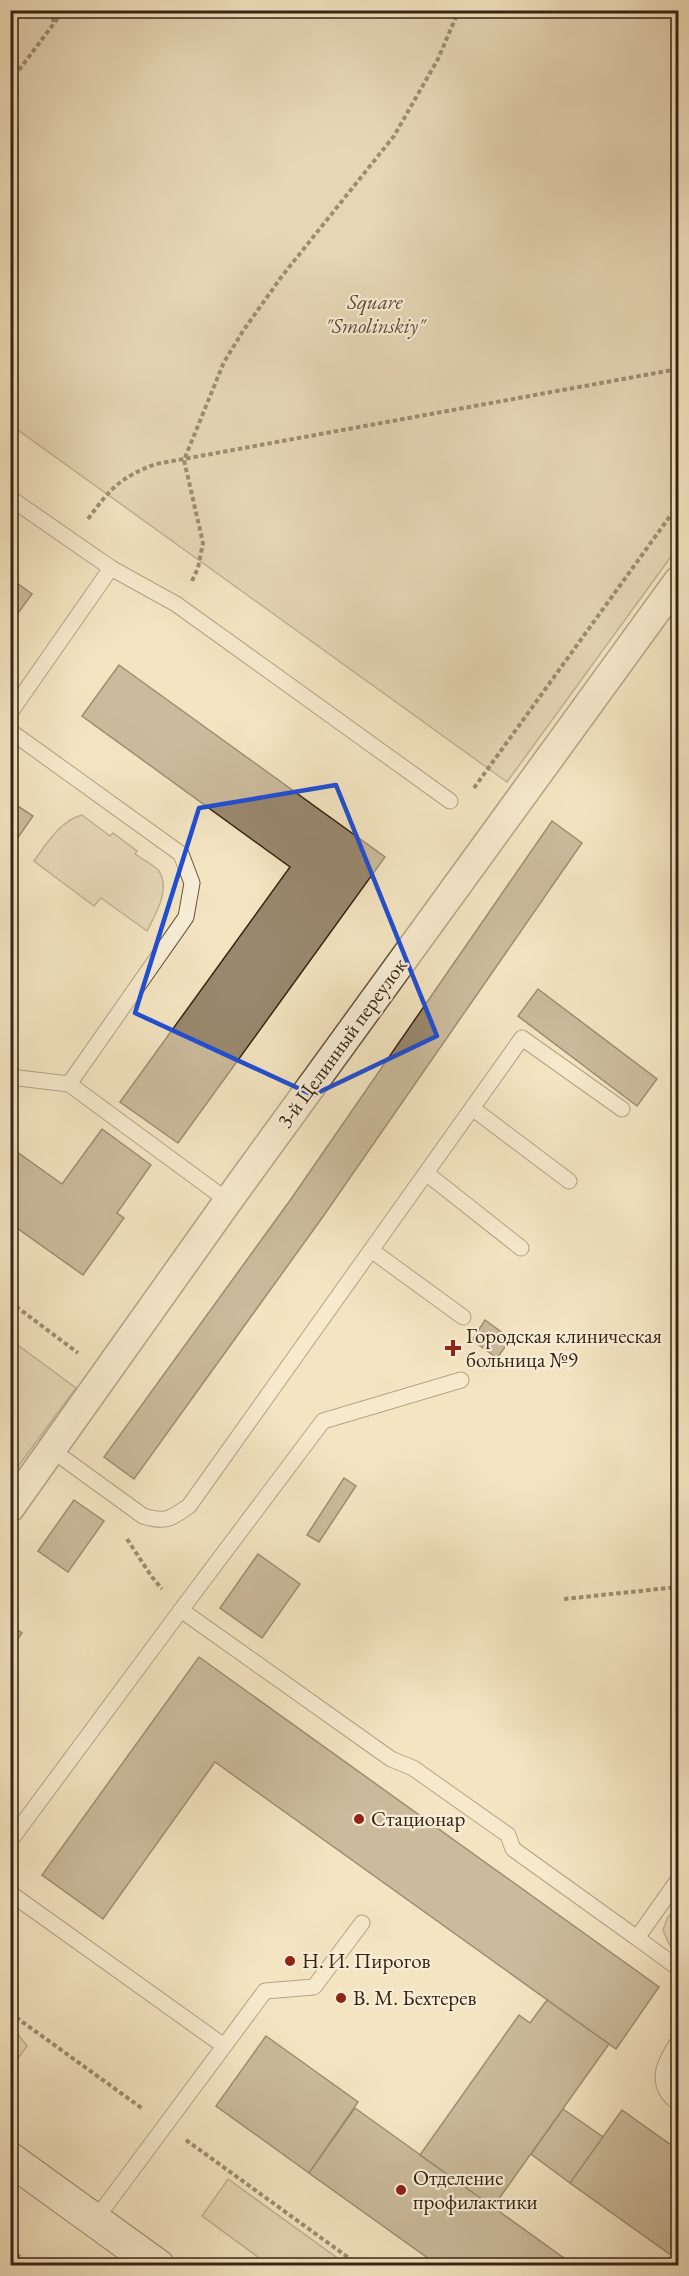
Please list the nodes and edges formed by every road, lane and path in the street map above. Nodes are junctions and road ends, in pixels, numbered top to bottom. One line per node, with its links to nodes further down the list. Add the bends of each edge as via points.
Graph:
1 (54, 10): 4 (path)
2 (64, 10): 4 (path)
3 (459, 10): 7 (path, via 438,59 394,136 320,226 224,362)
4 (53, 22): 5 (path)
5 (10, 82)
6 (678, 369): 7 (path)
7 (184, 460): 9 (path, via 132,472 109,490); 12 (path, via 203,543 198,568)
8 (10, 498): 9 (lane)
9 (72, 542): 10 (lane)
10 (111, 568): 12 (lane); 13 (lane)
11 (678, 581): 22 (street, 3-й Целинный переулок)
12 (176, 604): 15 (lane)
13 (10, 713)
14 (10, 730): 17 (lane, via 181,854 192,883 186,917)
15 (450, 801)
16 (10, 1077): 17 (lane)
17 (69, 1084): 22 (lane)
18 (472, 1108): 19 (lane, via 522,1038); 20 (lane); 21 (lane)
19 (622, 1109)
20 (426, 1173): 23 (lane); 24 (lane)
21 (569, 1181)
22 (228, 1201): 27 (street, 3-й Целинный переулок)
23 (521, 1248)
24 (371, 1250): 26 (lane); 30 (lane, via 189,1506 159,1521 143,1516)
25 (10, 1302): 27 (path)
26 (463, 1317)
27 (105, 1373): 29 (street, 3-й Целинный переулок)
28 (461, 1380): 34 (lane, via 323,1421)
29 (52, 1450): 30 (lane); 31 (street, 3-й Целинный переулок)
30 (99, 1485): 34 (path, via 110,1514 152,1577)
31 (10, 1508)
32 (678, 1587): 33 (path)
33 (564, 1599)
34 (181, 1610): 35 (lane); 39 (lane, via 390,1759 413,1768 508,1835 513,1849)
35 (10, 1841)
36 (678, 1880): 39 (lane)
37 (10, 1893): 42 (lane)
38 (362, 1923): 42 (lane, via 314,1987 265,1991)
39 (637, 1938): 40 (lane)
40 (678, 1968)
41 (678, 2042): 43 (lane, via 665,2060 663,2080)
42 (224, 2046): 45 (lane)
43 (678, 2103)
44 (10, 2159): 45 (street)
45 (95, 2220): 48 (street)
46 (10, 2250): 47 (path)
47 (33, 2265)
48 (158, 2265)

